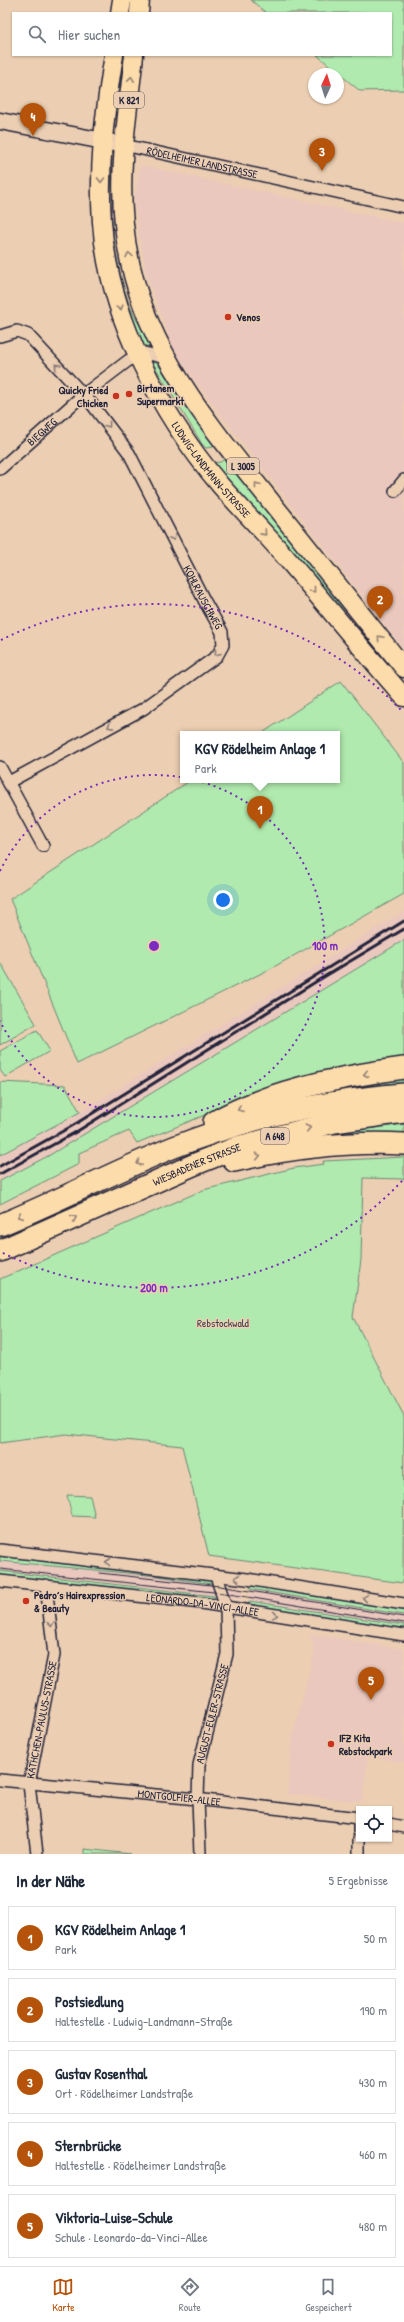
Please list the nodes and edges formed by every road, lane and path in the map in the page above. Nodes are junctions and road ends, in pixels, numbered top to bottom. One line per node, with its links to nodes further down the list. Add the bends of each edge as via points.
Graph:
1 (122, 0): 3 (main road)
2 (140, 0): 4 (main road)
3 (120, 12)
4 (138, 12)
5 (114, 56): 8 (main road, LUDWIG-LANDMANN-STRASSE / K 821, via 104,115)
6 (134, 56): 9 (main road, K 821, one-way to 6)
7 (0, 121): 8 (main road, RÖDELHEIMER LANDSTRASSE)
8 (103, 141): 9 (main road, RÖDELHEIMER LANDSTRASSE); 12 (main road, LUDWIG-LANDMANN-STRASSE / L 3005, one-way to 12, via 100,192 107,256 120,309)
9 (124, 145): 10 (street, RÖDELHEIMER LANDSTRASSE); 13 (main road, L 3005, one-way to 9, via 139,298 130,261 122,191)
10 (404, 206)
11 (0, 336): 14 (street, KOHLRAUSCHWEG, one-way to 11, via 28,336 18,330)
12 (137, 355): 13 (street, via 145,353); 14 (street, BIEGWEG); 16 (main road, LUDWIG-LANDMANN-STRASSE / L 3005, via 172,417)
13 (165, 358): 15 (main road, L 3005)
14 (83, 395): 17 (street, BIEGWEG); 23 (street, KOHLRAUSCHWEG, one-way to 23, via 129,453 222,632 223,645 217,656 143,708)
15 (226, 444): 16 (main road, via 223,454 217,457); 20 (main road, L 3005, one-way to 15)
16 (195, 451): 21 (main road, LUDWIG-LANDMANN-STRASSE / L 3005, one-way to 21, via 220,485 288,560)
17 (0, 469)
18 (404, 480): 19 (street)
19 (395, 492)
20 (404, 668)
21 (404, 697)
22 (0, 767): 23 (street)
23 (9, 782): 24 (street)
24 (43, 846)
25 (404, 1068): 29 (highway, one-way to 29, via 329,1082 244,1107 222,1117)
26 (404, 1094): 29 (highway, WIESBADENER STRASSE / A 648, via 331,1102 273,1115 226,1128)
27 (404, 1112): 30 (highway, WIESBADENER STRASSE / A 648, one-way to 27, via 238,1147 276,1136 334,1122)
28 (404, 1144): 30 (highway, one-way to 28, via 276,1152 334,1145)
29 (174, 1147): 31 (highway, WIESBADENER STRASSE / A 648, one-way to 31)
30 (152, 1183): 32 (highway, WIESBADENER STRASSE / A 648, one-way to 30)
31 (0, 1225)
32 (0, 1251)
33 (0, 1550): 34 (street, one-way to 33)
34 (216, 1576): 37 (street, one-way to 34); 38 (street, AUGUST-EULER-STRASSE)
35 (0, 1581): 36 (street, LEONARDO-DA-VINCI-ALLEE)
36 (46, 1585): 38 (street, LEONARDO-DA-VINCI-ALLEE); 41 (street, KÄTHCHEN-PAULUS-STRASSE, one-way to 41, via 54,1655)
37 (404, 1604)
38 (226, 1607): 39 (street, LEONARDO-DA-VINCI-ALLEE, one-way to 39); 42 (street, AUGUST-EULER-STRASSE, via 225,1665 199,1765)
39 (404, 1635)
40 (0, 1780): 41 (street, MONTGOLFIER-ALLEE)
41 (29, 1784): 42 (street, MONTGOLFIER-ALLEE); 47 (street, KÄTHCHEN-PAULUS-STRASSE)
42 (198, 1799): 43 (street, MONTGOLFIER-ALLEE); 48 (street, AUGUST-EULER-STRASSE)
43 (356, 1818)
44 (392, 1825): 45 (street)
45 (404, 1827)
46 (359, 1842): 49 (street)
47 (37, 1854)
48 (200, 1854)
49 (360, 1854)

